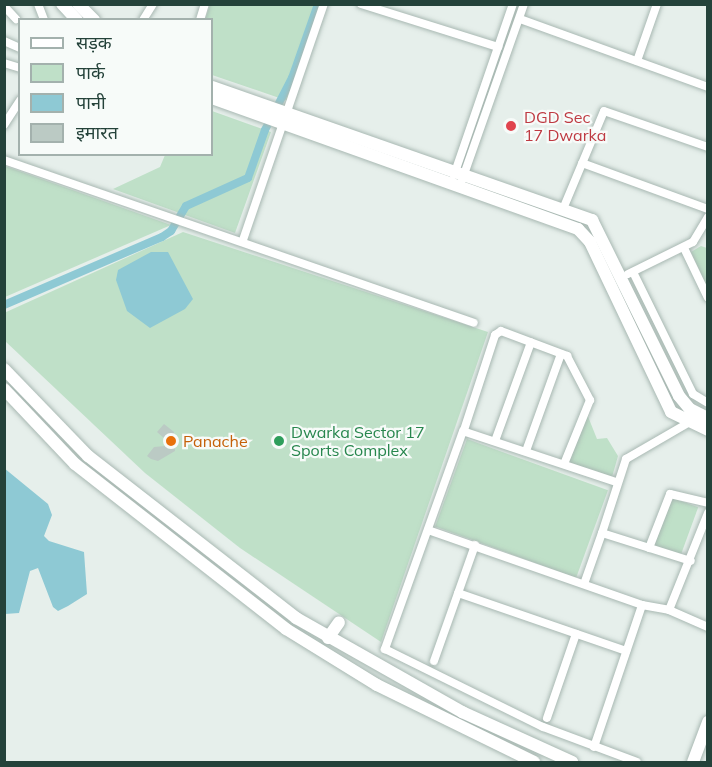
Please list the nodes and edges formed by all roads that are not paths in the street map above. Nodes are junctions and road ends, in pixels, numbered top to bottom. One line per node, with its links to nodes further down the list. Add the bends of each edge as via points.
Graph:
1 (62, 4): 10 (main road)
2 (78, 4): 11 (main road)
3 (153, 4): 12 (street)
4 (324, 4): 25 (street)
5 (360, 4): 17 (street)
6 (513, 4): 17 (street)
7 (524, 4): 14 (street)
8 (657, 4): 18 (street)
9 (4, 6): 13 (street)
10 (75, 18)
11 (92, 18)
12 (144, 18)
13 (16, 19)
14 (520, 19): 18 (street); 30 (street)
15 (4, 41): 16 (street)
16 (18, 47)
17 (498, 47): 30 (street)
18 (637, 61): 20 (street)
19 (213, 87): 23 (main road)
20 (708, 87)
21 (213, 99): 23 (main road)
22 (18, 103): 24 (street)
23 (261, 111): 25 (main road)
24 (9, 115): 26 (street)
25 (282, 119): 30 (main road); 31 (main road); 35 (street)
26 (4, 125)
27 (708, 147): 29 (street, via 606,110 597,118)
28 (4, 160): 35 (street)
29 (582, 163): 32 (street); 33 (street)
30 (459, 175): 31 (street); 32 (main road)
31 (456, 187): 47 (main road, via 556,218 585,235 671,412)
32 (563, 208): 38 (main road, via 594,222)
33 (708, 209)
34 (708, 217): 36 (street, via 698,237)
35 (243, 240): 40 (street)
36 (684, 248): 37 (street); 39 (street)
37 (633, 272): 38 (street); 45 (street, via 693,394)
38 (620, 278): 46 (main road, via 679,396 690,409)
39 (708, 298)
40 (474, 323)
41 (531, 342): 42 (street); 48 (street, via 496,333); 50 (street)
42 (561, 354): 51 (street); 52 (street, via 569,358 590,400)
43 (4, 369): 68 (main road, via 88,456 159,515)
44 (4, 389): 74 (main road, via 75,464 286,629 377,685)
45 (708, 403)
46 (708, 418)
47 (688, 423): 49 (main road); 53 (street, via 627,457)
48 (464, 430): 50 (street); 56 (street)
49 (708, 430)
50 (495, 441): 51 (street)
51 (526, 451): 52 (street)
52 (564, 464): 53 (street)
53 (616, 482): 57 (street)
54 (708, 503): 59 (street, via 670,494)
55 (708, 513): 60 (street)
56 (428, 530): 58 (street); 73 (street, via 385,649)
57 (602, 533): 59 (street); 61 (street)
58 (475, 545): 61 (street); 62 (street)
59 (650, 548): 60 (street)
60 (691, 561): 64 (street)
61 (584, 584): 63 (street)
62 (458, 593): 67 (street); 70 (street)
63 (642, 605): 64 (street); 69 (street)
64 (669, 610): 66 (street)
65 (339, 622): 68 (main road)
66 (708, 627)
67 (576, 634): 69 (street); 71 (street)
68 (328, 638): 75 (main road, via 462,712)
69 (626, 651): 73 (street)
70 (434, 661)
71 (546, 718)
72 (708, 722): 77 (main road)
73 (594, 747): 76 (street)
74 (534, 762)
75 (572, 762)
76 (637, 762)
77 (693, 762)

